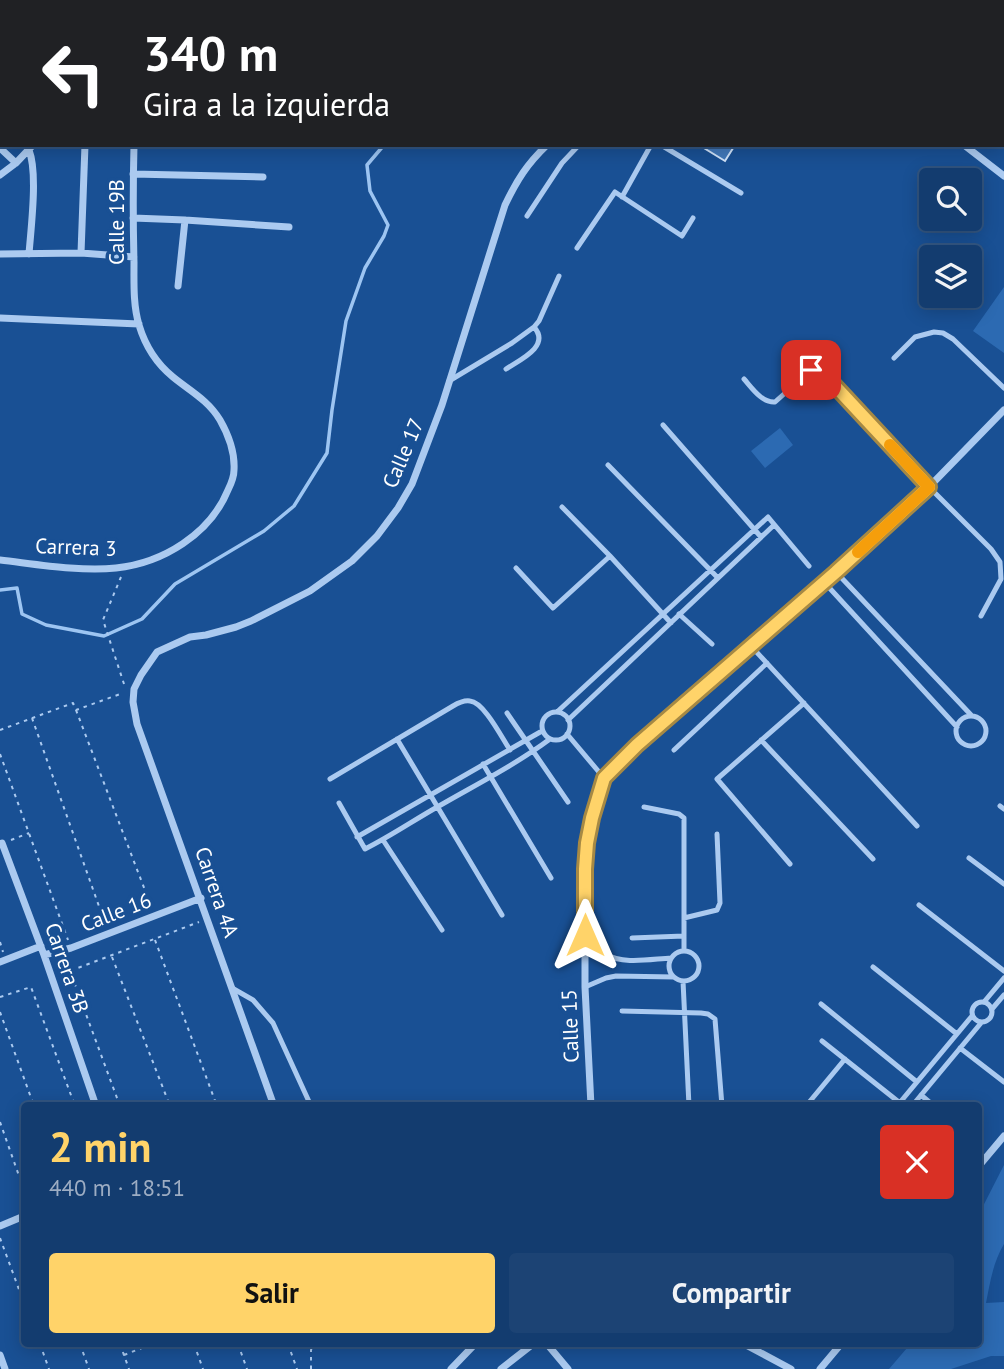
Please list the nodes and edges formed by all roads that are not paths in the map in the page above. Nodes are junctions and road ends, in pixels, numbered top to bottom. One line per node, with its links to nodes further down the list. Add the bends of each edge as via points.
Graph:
1 (31, 147): 10 (street); 25 (street)
2 (85, 147): 23 (street)
3 (134, 147): 12 (street, Calle 19B)
4 (545, 147): 36 (street, Calle 17, via 516,180 505,205)
5 (577, 147): 17 (lane)
6 (650, 147): 16 (lane)
7 (664, 147): 15 (lane)
8 (967, 147): 13 (street)
9 (0, 148): 10 (street)
10 (16, 163): 11 (street)
11 (0, 174)
12 (133, 174): 14 (street); 19 (street, Calle 19B)
13 (1004, 176)
14 (263, 177)
15 (741, 193)
16 (622, 197): 18 (lane, via 682,236); 22 (lane, via 615,192)
17 (527, 216)
18 (694, 218)
19 (132, 219): 20 (street); 26 (street, Calle 19B)
20 (185, 220): 21 (street); 28 (street)
21 (289, 227)
22 (577, 248)
23 (81, 253): 25 (street); 26 (street)
24 (0, 254): 25 (street)
25 (29, 254)
26 (134, 257): 29 (street, Calle 19B)
27 (559, 276): 32 (lane)
28 (178, 286)
29 (135, 299): 31 (street, Carrera 3)
30 (0, 318): 31 (street)
31 (138, 324): 47 (street, Carrera 3, via 162,366 206,402 225,430 234,472 220,506 197,534 177,547 125,567 88,569)
32 (534, 327): 34 (lane, via 540,337 537,347); 36 (lane)
33 (894, 358): 37 (lane, via 915,337 943,333)
34 (506, 369)
35 (744, 379): 41 (lane, via 769,403 817,369)
36 (449, 381): 61 (street, Calle 17, via 412,484 377,536 352,561 310,592 251,621 190,637 157,652)
37 (1004, 388)
38 (1004, 410): 41 (street, Calle 15)
39 (663, 425): 44 (lane)
40 (608, 464): 50 (lane)
41 (929, 487): 51 (street, Calle 15); 56 (lane, via 1000,562 1001,579)
42 (562, 507): 46 (lane)
43 (774, 525): 44 (lane, via 768,517); 45 (lane); 48 (lane)
44 (754, 530): 45 (lane); 50 (lane)
45 (761, 537): 52 (lane)
46 (610, 556): 49 (lane, via 553,608); 54 (lane)
47 (0, 560)
48 (809, 566)
49 (516, 568)
50 (711, 570): 52 (lane); 54 (lane)
51 (836, 572): 53 (street, Calle 15); 65 (lane)
52 (718, 578): 55 (lane)
53 (824, 582): 59 (street, Calle 15); 67 (lane)
54 (663, 614): 57 (lane); 63 (lane)
55 (679, 614): 57 (lane); 58 (lane)
56 (981, 616)
57 (671, 622): 66 (lane)
58 (712, 645)
59 (751, 646): 60 (lane); 79 (street, Calle 15)
60 (767, 663): 62 (lane); 75 (lane)
61 (134, 689): 96 (street, Carrera 4A, via 137,724)
62 (804, 703): 72 (lane); 86 (lane)
63 (557, 712): 66 (lane); 68 (lane, via 545,718)
64 (507, 713): 73 (lane)
65 (972, 716): 67 (lane); 67 (lane, via 986,731 979,744 972,747 959,741)
66 (568, 720): 69 (lane)
67 (957, 727)
68 (542, 731): 71 (lane); 73 (lane)
69 (567, 734): 71 (lane); 79 (lane)
70 (397, 739): 74 (lane, via 468,700 481,706); 80 (lane); 81 (lane)
71 (550, 739): 76 (lane)
72 (761, 740): 92 (lane); 93 (lane, via 717,779)
73 (525, 741): 74 (lane); 76 (lane)
74 (510, 750): 77 (lane)
75 (674, 750)
76 (534, 752): 78 (lane); 82 (lane)
77 (483, 764): 78 (lane); 81 (lane)
78 (491, 777): 84 (lane); 94 (lane)
79 (604, 778): 101 (street, Calle 15, via 587,843)
80 (330, 779)
81 (430, 795): 84 (lane); 88 (lane)
82 (568, 802)
83 (339, 803): 88 (lane)
84 (437, 807): 89 (lane); 98 (lane)
85 (644, 807): 99 (lane, via 684,818)
86 (917, 825)
87 (717, 834): 99 (lane, via 717,910)
88 (357, 837): 89 (lane, via 365,849)
89 (383, 840): 100 (lane)
90 (2, 843): 104 (street, Carrera 3B)
91 (969, 858): 95 (lane)
92 (873, 859)
93 (790, 864)
94 (551, 878)
95 (1004, 884)
96 (201, 898): 106 (street, Calle 16); 115 (street, Carrera 4A)
97 (919, 905): 110 (lane)
98 (502, 915)
99 (684, 918): 102 (lane)
100 (442, 930)
101 (585, 935): 107 (lane, via 615,958); 114 (street, Calle 15)
102 (684, 936): 103 (lane); 105 (lane)
103 (632, 938)
104 (41, 946): 106 (street, Carrera 3B); 108 (street)
105 (684, 951): 107 (lane); 113 (lane, via 697,959 698,969)
106 (44, 955): 131 (street, Carrera 3B)
107 (671, 958): 111 (lane, via 669,968)
108 (0, 962)
109 (873, 967): 124 (lane)
110 (1004, 971)
111 (674, 977): 113 (lane); 114 (lane, via 617,976)
112 (1004, 978): 117 (lane)
113 (683, 981): 121 (lane)
114 (585, 987): 134 (street, Calle 15)
115 (232, 988): 132 (street, Carrera 4A); 133 (lane, via 253,1000 273,1023)
116 (1004, 995): 119 (lane)
117 (984, 1002): 119 (lane); 122 (lane, via 973,1007)
118 (821, 1004): 128 (lane)
119 (992, 1009): 123 (lane, via 990,1019)
120 (622, 1011): 121 (lane)
121 (684, 1013): 135 (lane); 136 (lane, via 708,1014 715,1019)
122 (972, 1016): 123 (lane); 124 (lane)
123 (981, 1023): 126 (lane)
124 (957, 1034): 128 (lane)
125 (822, 1041): 127 (lane)
126 (960, 1048): 129 (lane); 130 (lane)
127 (845, 1059): 137 (lane); 138 (lane)
128 (917, 1082): 139 (lane)
129 (1004, 1082)
130 (921, 1095): 140 (lane); 141 (lane)
131 (95, 1102)
132 (273, 1102)
133 (309, 1102)
134 (591, 1102)
135 (689, 1102)
136 (722, 1102)
137 (809, 1102)
138 (896, 1102)
139 (900, 1102)
140 (915, 1102)
141 (929, 1102)
142 (1004, 1136): 143 (street)
143 (982, 1162)
144 (21, 1217): 145 (street)
145 (0, 1226)
146 (472, 1347): 155 (street)
147 (519, 1347): 152 (street)
148 (529, 1347): 152 (street)
149 (550, 1347): 157 (street)
150 (750, 1347): 158 (street)
151 (838, 1347): 159 (street)
152 (522, 1352): 156 (street)
153 (0, 1355): 154 (street)
154 (5, 1369)
155 (451, 1369)
156 (501, 1369)
157 (568, 1369)
158 (791, 1369)
159 (820, 1369)

